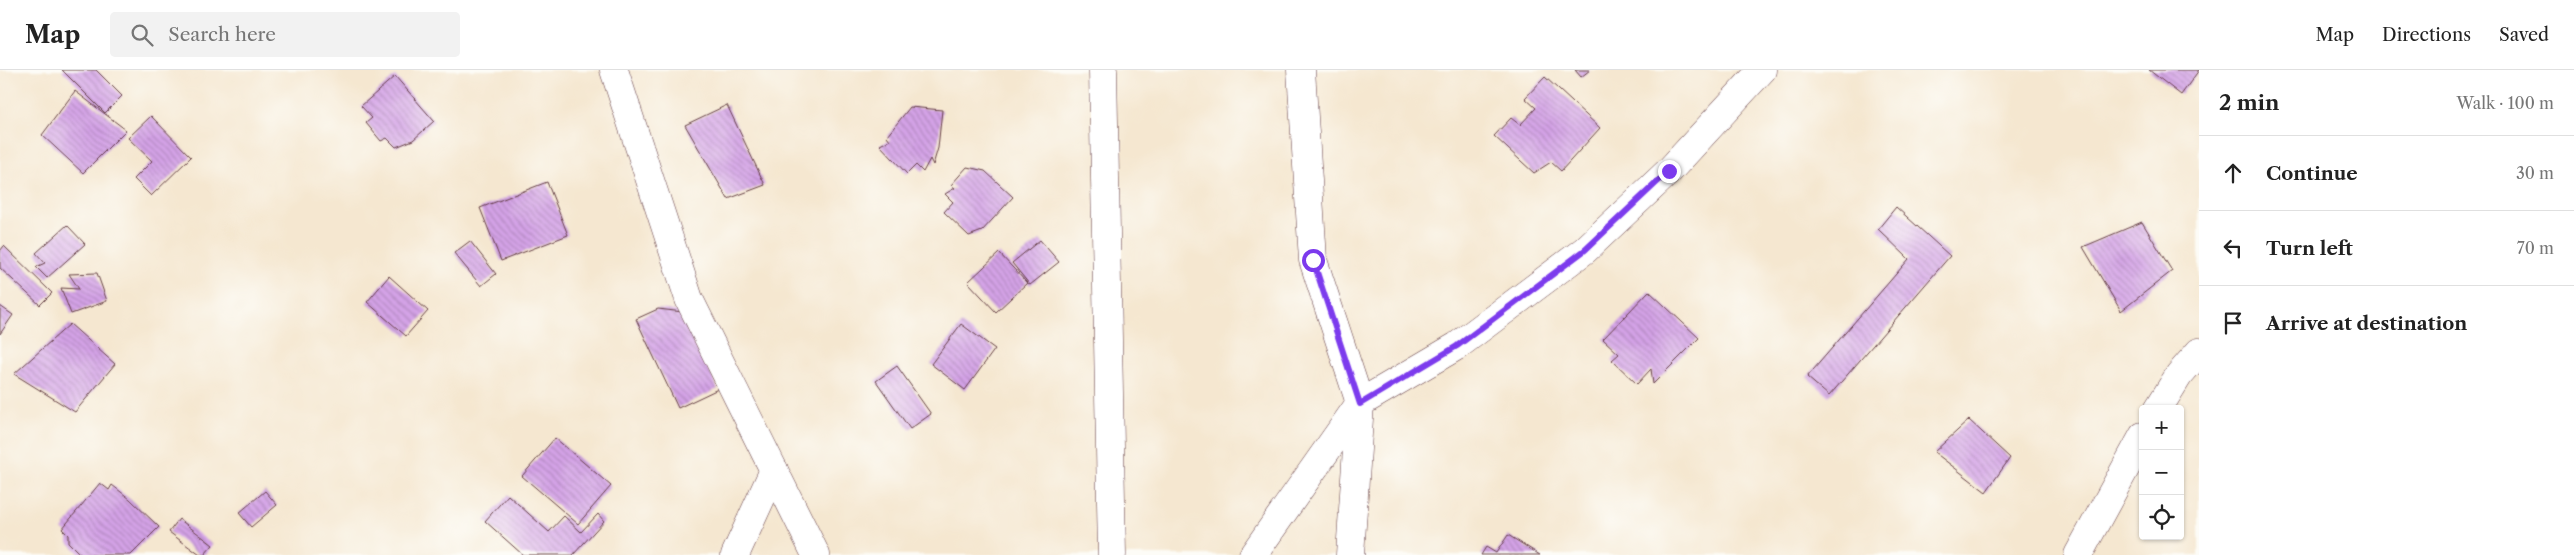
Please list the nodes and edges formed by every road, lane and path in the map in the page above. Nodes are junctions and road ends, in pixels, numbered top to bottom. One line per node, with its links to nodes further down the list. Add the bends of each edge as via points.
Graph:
1 (614, 70): 9 (street, via 689,299)
2 (1103, 70): 12 (street)
3 (1301, 70): 6 (street, via 1313,260)
4 (1762, 70): 6 (street, via 1669,171 1585,250 1457,346)
5 (2199, 352): 7 (street, via 2178,375)
6 (1360, 404): 13 (street); 14 (street)
7 (2160, 405)
8 (2139, 443): 15 (street)
9 (774, 470): 10 (street); 11 (street)
10 (735, 555)
11 (816, 555)
12 (1112, 555)
13 (1253, 555)
14 (1350, 555)
15 (2078, 555)

